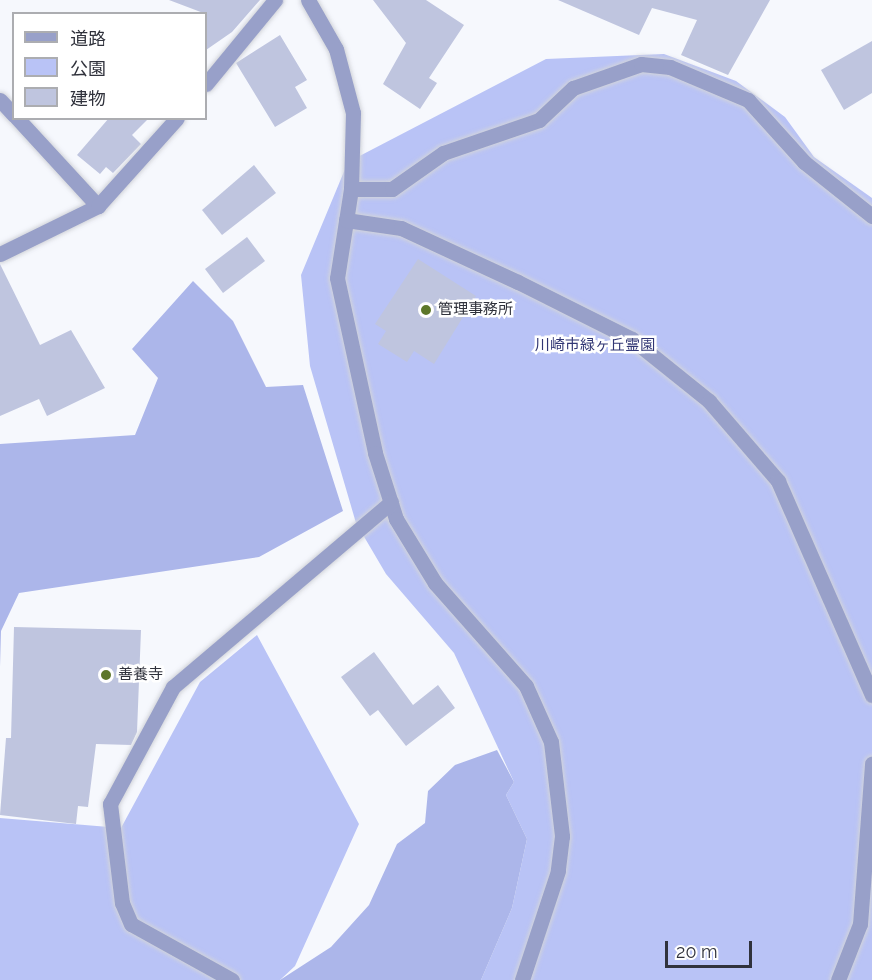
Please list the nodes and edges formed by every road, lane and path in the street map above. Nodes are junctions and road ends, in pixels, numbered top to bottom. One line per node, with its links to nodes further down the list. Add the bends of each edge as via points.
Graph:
1 (275, 0): 3 (street)
2 (308, 0): 8 (street, via 336,49 353,113)
3 (207, 83)
4 (0, 100): 5 (street)
5 (12, 113)
6 (19, 120): 9 (street)
7 (175, 120): 9 (street)
8 (351, 189): 10 (street, via 392,189 443,153 539,120 573,88 641,64 670,67 748,100 804,162); 11 (street)
9 (98, 206): 12 (street)
10 (872, 216)
11 (346, 220): 13 (street, via 337,278 340,308); 14 (street, via 402,228 518,282 632,339 709,401 778,481)
12 (0, 254)
13 (391, 502): 16 (street, via 173,687 110,804 122,903 131,924); 17 (street, via 396,519 435,583 526,686 552,742 562,836 559,860 548,915)
14 (872, 695)
15 (872, 763): 18 (street, via 860,924)
16 (232, 980)
17 (522, 980)
18 (838, 980)

